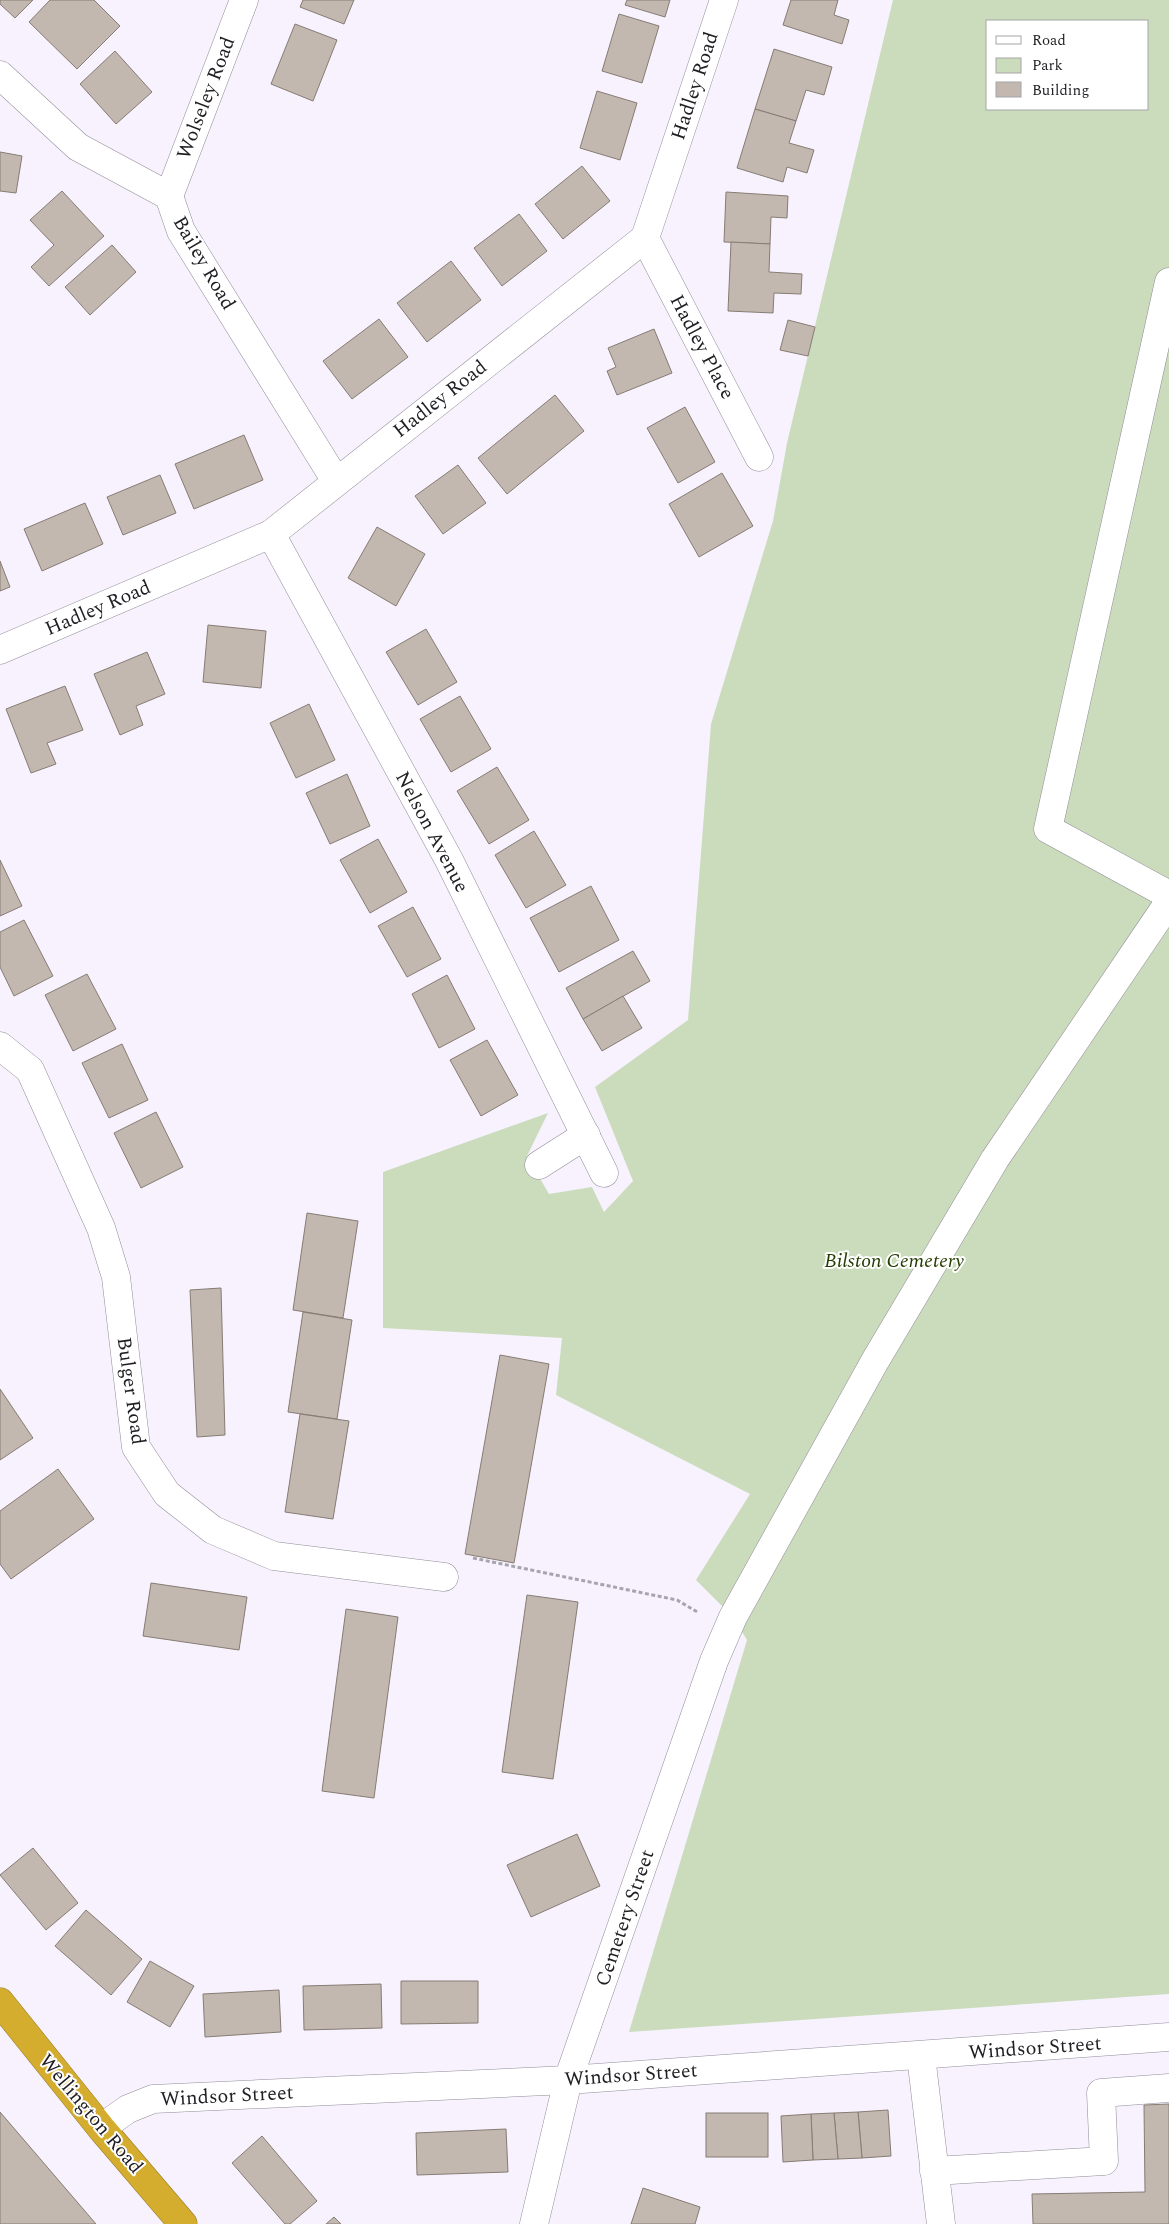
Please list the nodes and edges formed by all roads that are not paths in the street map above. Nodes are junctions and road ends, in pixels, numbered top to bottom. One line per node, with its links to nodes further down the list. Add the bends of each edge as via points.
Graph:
1 (244, 0): 4 (street, Wolseley Road)
2 (724, 0): 5 (street, Hadley Road)
3 (0, 75): 4 (street, Bailey Road, via 78,148)
4 (168, 196): 8 (street, Bailey Road, via 181,231)
5 (645, 238): 7 (street, Hadley Place); 8 (street, Hadley Road)
6 (1169, 282): 11 (street, via 1048,829)
7 (759, 457)
8 (336, 481): 9 (street, Hadley Road)
9 (271, 534): 10 (street, Hadley Road); 14 (street, Nelson Avenue, via 448,860)
10 (0, 650)
11 (1169, 895)
12 (1169, 902): 21 (street, Cemetery Street, via 995,1159 875,1361 730,1623)
13 (0, 1046): 17 (street, Bulger Road, via 30,1070 101,1228 116,1277 136,1447 167,1494 213,1530 274,1556)
14 (586, 1135): 15 (street); 16 (street, Nelson Avenue)
15 (539, 1165)
16 (604, 1173)
17 (444, 1577)
18 (0, 2002): 23 (highway, Wellington Road)
19 (1169, 2038): 20 (street, Windsor Street)
20 (921, 2056): 21 (street, Windsor Street); 24 (street)
21 (568, 2080): 23 (street, Windsor Street, via 153,2099 128,2109); 26 (street, Cemetery Street)
22 (1169, 2088): 24 (street, via 1101,2093 1104,2161)
23 (101, 2128): 25 (highway, Wellington Road)
24 (934, 2171): 27 (street)
25 (183, 2224)
26 (534, 2224)
27 (940, 2224)

